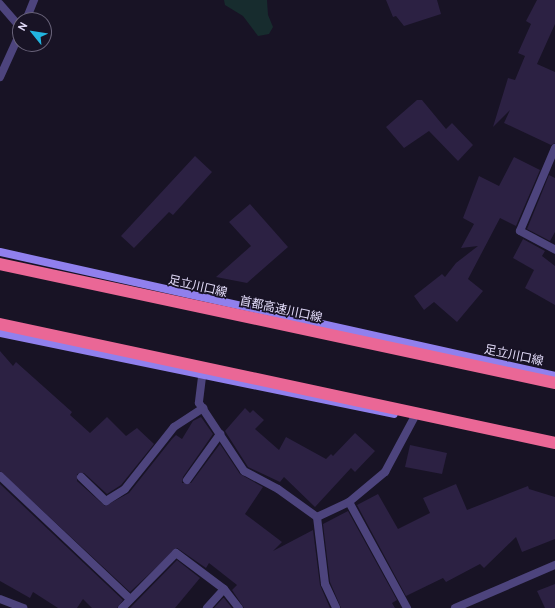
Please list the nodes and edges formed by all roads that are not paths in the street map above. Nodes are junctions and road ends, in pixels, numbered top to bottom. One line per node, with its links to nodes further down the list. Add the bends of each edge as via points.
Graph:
1 (34, 0): 3 (street)
2 (0, 4): 4 (street)
3 (29, 12)
4 (12, 17)
5 (12, 51): 6 (street)
6 (0, 78)
7 (555, 148): 8 (street, via 520,231)
8 (555, 250)
9 (0, 252): 15 (main road, 足立川口線)
10 (0, 264): 12 (highway, 首都高速川口線)
11 (0, 271): 12 (highway)
12 (76, 280): 17 (highway, 首都高速川口線)
13 (0, 324): 21 (highway)
14 (0, 332): 16 (main road)
15 (555, 376)
16 (202, 377): 18 (street, via 200,403); 19 (main road)
17 (555, 383)
18 (203, 408): 20 (street); 24 (street, via 174,427 125,489 106,501)
19 (414, 418): 22 (main road); 26 (street, via 385,472)
20 (220, 434): 25 (street); 27 (street, via 244,471 278,489)
21 (555, 442)
22 (555, 449)
23 (0, 476): 31 (street)
24 (81, 477)
25 (187, 480)
26 (349, 502): 27 (street); 37 (street)
27 (317, 517): 36 (street, via 325,584)
28 (555, 566): 38 (street)
29 (224, 590): 31 (street, via 176,553); 34 (street); 35 (street)
30 (0, 599): 32 (street)
31 (130, 599): 33 (street)
32 (23, 608)
33 (122, 608)
34 (207, 608)
35 (239, 608)
36 (336, 608)
37 (407, 608)
38 (455, 608)

